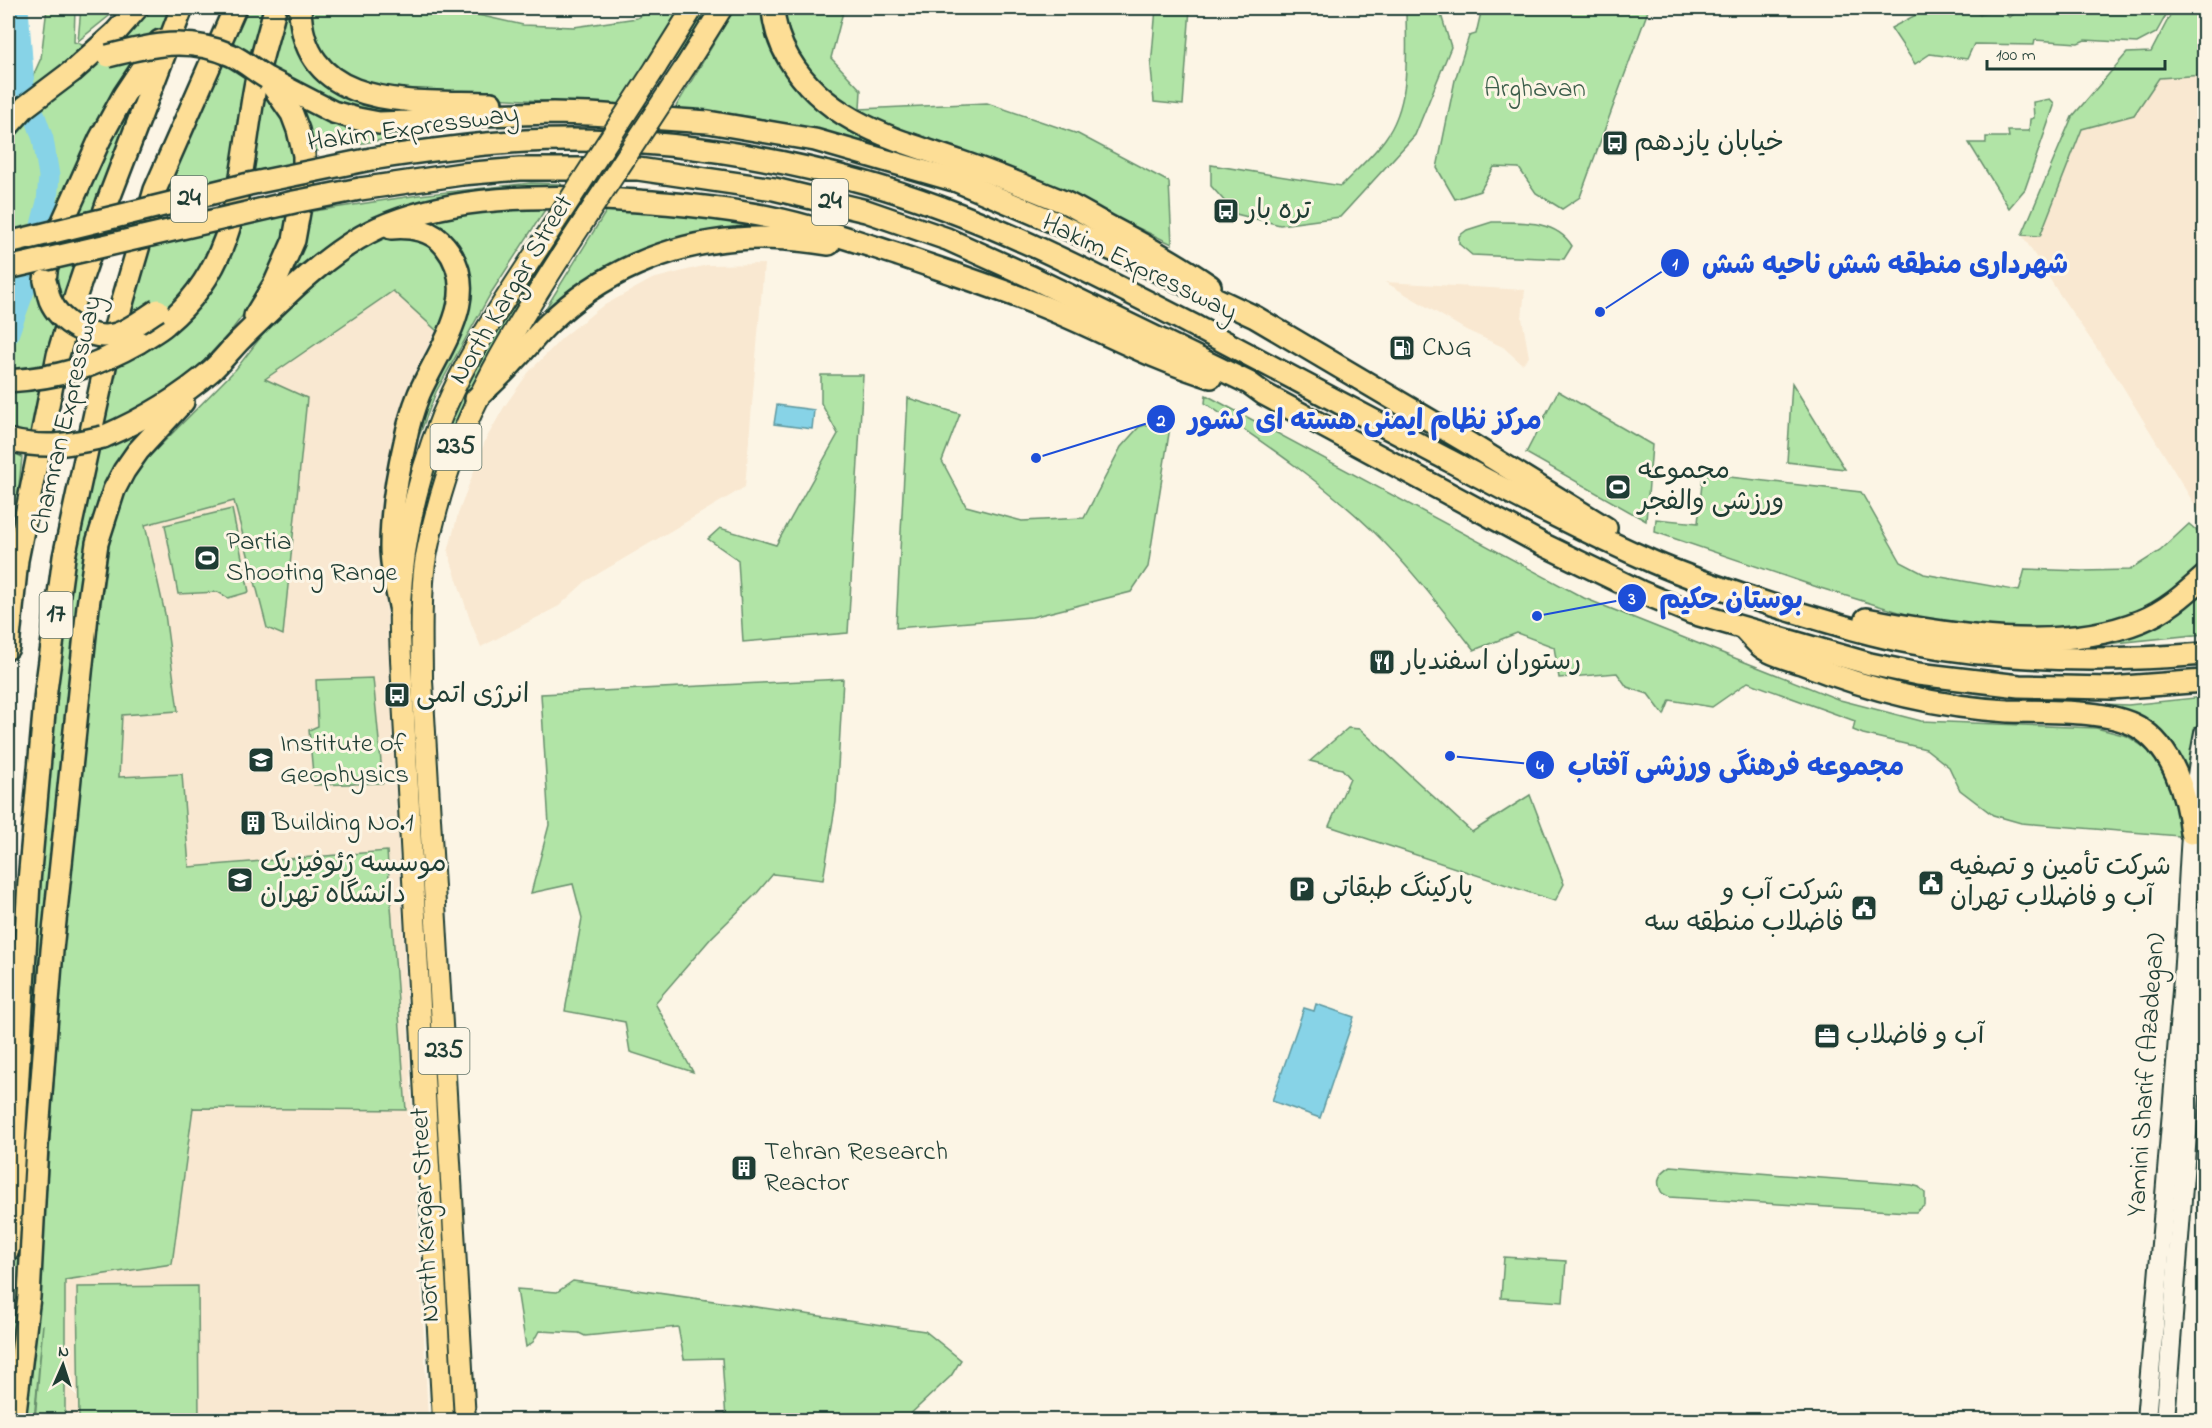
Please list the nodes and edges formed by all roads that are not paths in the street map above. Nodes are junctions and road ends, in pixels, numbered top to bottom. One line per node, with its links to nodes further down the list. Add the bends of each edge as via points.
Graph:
1 (137, 8): 9 (highway)
2 (182, 8): 13 (highway, bridge, via 124,95 54,241 45,281 59,314 78,329 97,335 116,334 158,310 193,273); 30 (highway, Chamran Expressway / 17, via 108,201 58,356 17,560)
3 (234, 8): 38 (highway, Chamran Expressway / 17, via 155,190 109,348 64,557 46,690 30,871)
4 (275, 8): 13 (highway, via 255,87)
5 (300, 8): 11 (highway, via 303,28 316,59 334,78 360,93 387,99 530,105)
6 (693, 8): 28 (main road, North Kargar Street / 235, bridge, via 463,371 435,434 406,544)
7 (722, 8): 23 (main road, North Kargar Street / 235, bridge, via 509,338)
8 (773, 8): 18 (highway, via 783,50 820,98 836,111 874,130 1065,203 1172,260)
9 (74, 70): 10 (highway, bridge, via 108,56 170,43 233,56); 12 (highway, bridge, via 25,107)
10 (267, 78): 11 (highway, via 333,112 379,123 478,115); 19 (highway, via 292,114 298,130 304,155 304,184 294,240 275,284)
11 (590, 114): 18 (highway, via 708,123 795,136 870,155 957,182 1047,219)
12 (8, 126)
13 (241, 181): 21 (highway, bridge, via 225,242 209,275 166,324 93,366)
14 (376, 229): 16 (highway, via 438,208 471,203 549,197 636,200 748,213); 19 (highway, via 314,271); 28 (highway, via 415,228 441,241 456,262 461,287 457,317 420,393 404,445 391,548)
15 (8, 243): 25 (highway, Hakim Expressway / 24, bridge, via 249,184 459,146 618,141 709,150 798,166 868,183 960,215 1135,295 1560,518)
16 (889, 252): 22 (highway, via 1039,304 1148,354); 23 (highway, via 739,238 654,257 608,278 570,305)
17 (8, 268): 22 (highway, Hakim Expressway / 24, bridge, via 360,189 497,171 626,169 774,189 866,211 947,239 1082,301)
18 (1255, 317): 25 (highway, via 1595,520)
19 (241, 339): 20 (highway)
20 (211, 370): 24 (highway, bridge, via 152,413 103,437 54,447); 39 (highway, via 124,471 97,543 52,950 29,1297)
21 (8, 381)
22 (1264, 394): 29 (highway, Hakim Expressway / 24, via 1542,544 1692,613)
23 (476, 399): 34 (main road, North Kargar Street / 235, via 444,483 424,570 422,681)
24 (8, 440)
25 (1656, 563): 27 (highway, Hakim Expressway / 24)
26 (2205, 577): 27 (highway, via 2171,605 2142,621 2071,637 2016,638 1923,630 1803,606)
27 (1768, 603): 31 (highway, Hakim Expressway / 24, via 1874,635 1973,652 2061,659)
28 (400, 606): 35 (main road, North Kargar Street / 235)
29 (1741, 626): 32 (highway, Hakim Expressway / 24, via 1870,664 1928,675 2019,686 2110,688); 36 (highway, via 1764,649 1895,695 1995,710 2084,714 2127,721 2148,734 2169,758)
30 (8, 648)
31 (2205, 654)
32 (2199, 682)
33 (2205, 733): 36 (main road, Yamini Sharif (Azadegan))
34 (431, 830): 35 (main road); 41 (main road, North Kargar Street / 235)
35 (410, 832): 40 (main road, North Kargar Street / 235)
36 (2191, 833): 42 (main road, Yamini Sharif (Azadegan))
37 (2205, 914): 43 (main road, Yamini Sharif (Azadegan))
38 (8, 1250)
39 (14, 1420)
40 (443, 1420)
41 (465, 1420)
42 (2146, 1420)
43 (2165, 1420)

